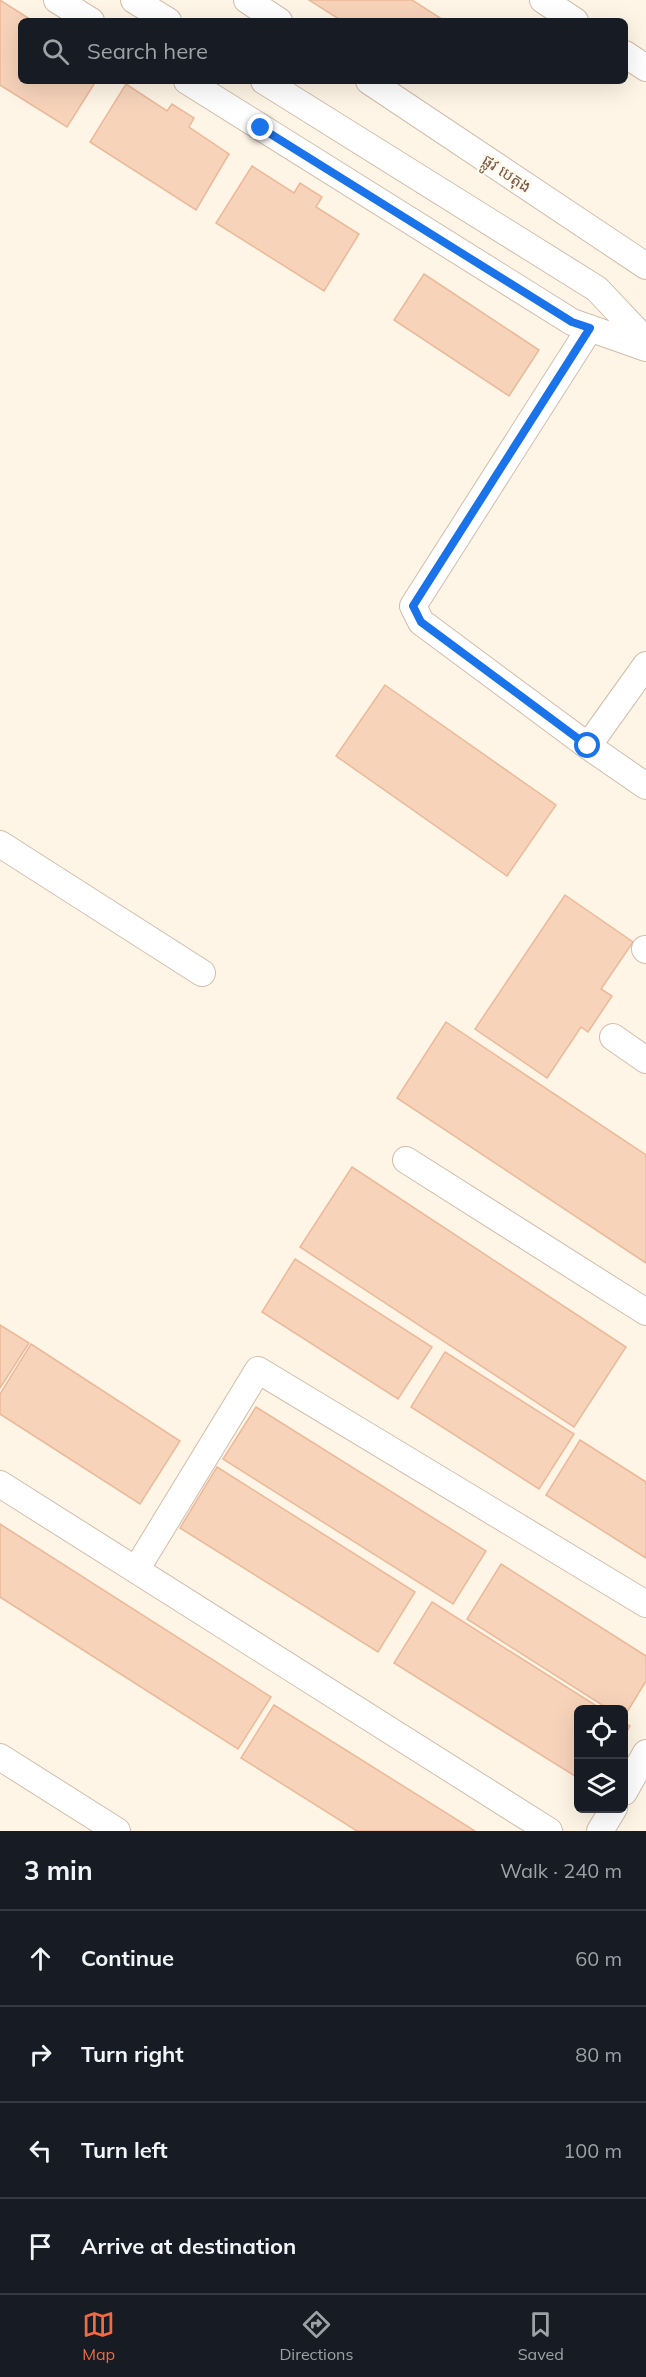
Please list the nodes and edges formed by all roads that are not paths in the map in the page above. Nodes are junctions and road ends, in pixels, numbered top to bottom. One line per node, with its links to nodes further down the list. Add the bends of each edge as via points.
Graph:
1 (57, 0): 5 (street)
2 (134, 0): 6 (street)
3 (247, 0): 7 (street)
4 (543, 0): 8 (street)
5 (86, 18)
6 (163, 18)
7 (274, 18)
8 (570, 18)
9 (628, 56): 10 (street)
10 (646, 68)
11 (192, 84): 14 (street)
12 (373, 84): 15 (street, ផ្លូវ បេតុង)
13 (273, 87): 14 (street); 17 (street, via 597,289)
14 (261, 128): 16 (street, via 572,322)
15 (646, 266)
16 (590, 328): 18 (street); 20 (street, via 413,606 421,622)
17 (646, 341)
18 (646, 348)
19 (646, 665): 20 (street)
20 (588, 746): 21 (street)
21 (646, 786)
22 (0, 844): 23 (street)
23 (202, 973)
24 (613, 1037): 25 (street)
25 (646, 1060)
26 (406, 1160): 27 (street)
27 (646, 1312)
28 (0, 1484): 29 (street)
29 (136, 1570): 30 (street, via 258,1370); 36 (street)
30 (646, 1604)
31 (646, 1753): 33 (street)
32 (0, 1757): 35 (street)
33 (628, 1785)
34 (611, 1813): 37 (street)
35 (117, 1831)
36 (549, 1831)
37 (600, 1831)

